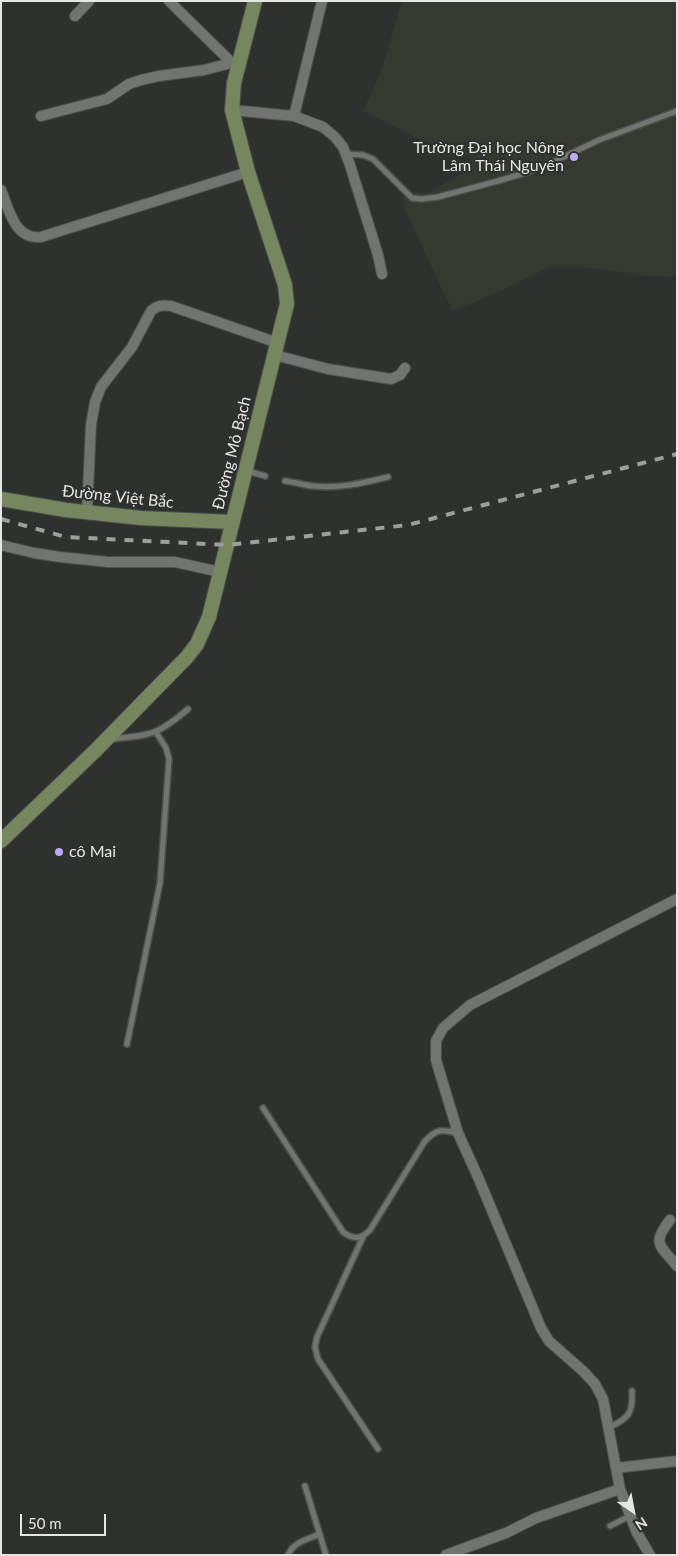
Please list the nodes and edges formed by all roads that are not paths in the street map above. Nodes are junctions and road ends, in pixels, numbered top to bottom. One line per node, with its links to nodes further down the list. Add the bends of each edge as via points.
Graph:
1 (90, 1): 5 (street)
2 (169, 1): 6 (street)
3 (256, 1): 6 (street, Đường Mỏ Bạch)
4 (322, 1): 10 (street)
5 (75, 16)
6 (235, 62): 7 (street, Đường Mỏ Bạch); 9 (street, via 135,82 107,99)
7 (232, 110): 10 (street); 12 (street, Đường Mỏ Bạch)
8 (677, 111): 11 (lane, via 525,173 422,200 412,198 373,160)
9 (41, 116)
10 (294, 116): 11 (street, via 323,128 335,137)
11 (346, 154): 14 (street)
12 (248, 172): 13 (street, via 34,238 18,229); 15 (street, Đường Mỏ Bạch, via 286,296)
13 (1, 190)
14 (382, 274)
15 (276, 349): 16 (street, via 328,369 390,379 400,375); 17 (street, Đường Mỏ Bạch); 22 (street, via 171,306 155,307 132,347 101,386 95,402)
16 (405, 368)
17 (245, 470): 18 (lane); 23 (street, Đường Mỏ Bạch)
18 (265, 476)
19 (388, 477): 20 (lane, via 331,487)
20 (285, 481)
21 (1, 498): 22 (street, Đường Việt Bắc)
22 (87, 512): 23 (street, Đường Việt Bắc)
23 (232, 522): 25 (street, Đường Mỏ Bạch)
24 (1, 545): 25 (street, via 60,557 108,562 175,562)
25 (220, 572): 28 (street, Đường Mỏ Bạch, via 209,617 197,644)
26 (188, 709): 27 (lane)
27 (156, 732): 28 (lane); 31 (lane, via 169,759 160,883)
28 (106, 740): 29 (street, Đường Mỏ Bạch)
29 (1, 841)
30 (677, 899): 33 (street, via 470,1005 443,1028 436,1041 436,1060)
31 (127, 1044)
32 (263, 1108): 35 (lane, via 343,1232 350,1237)
33 (458, 1133): 35 (lane, via 434,1132); 38 (street, via 541,1328 549,1341 595,1384 603,1399)
34 (670, 1220): 36 (street, via 658,1238)
35 (363, 1236): 39 (lane, via 315,1347 318,1359)
36 (677, 1266)
37 (632, 1391): 38 (lane, via 630,1414)
38 (610, 1427): 41 (street)
39 (378, 1449)
40 (677, 1461): 41 (street)
41 (616, 1468): 43 (street)
42 (305, 1486): 46 (lane)
43 (620, 1489): 44 (street); 47 (street, via 536,1518)
44 (630, 1516): 45 (lane); 51 (street)
45 (610, 1526)
46 (320, 1534): 48 (lane, via 297,1543); 49 (lane)
47 (466, 1551): 50 (street)
48 (288, 1555)
49 (326, 1555)
50 (446, 1555)
51 (650, 1555)

